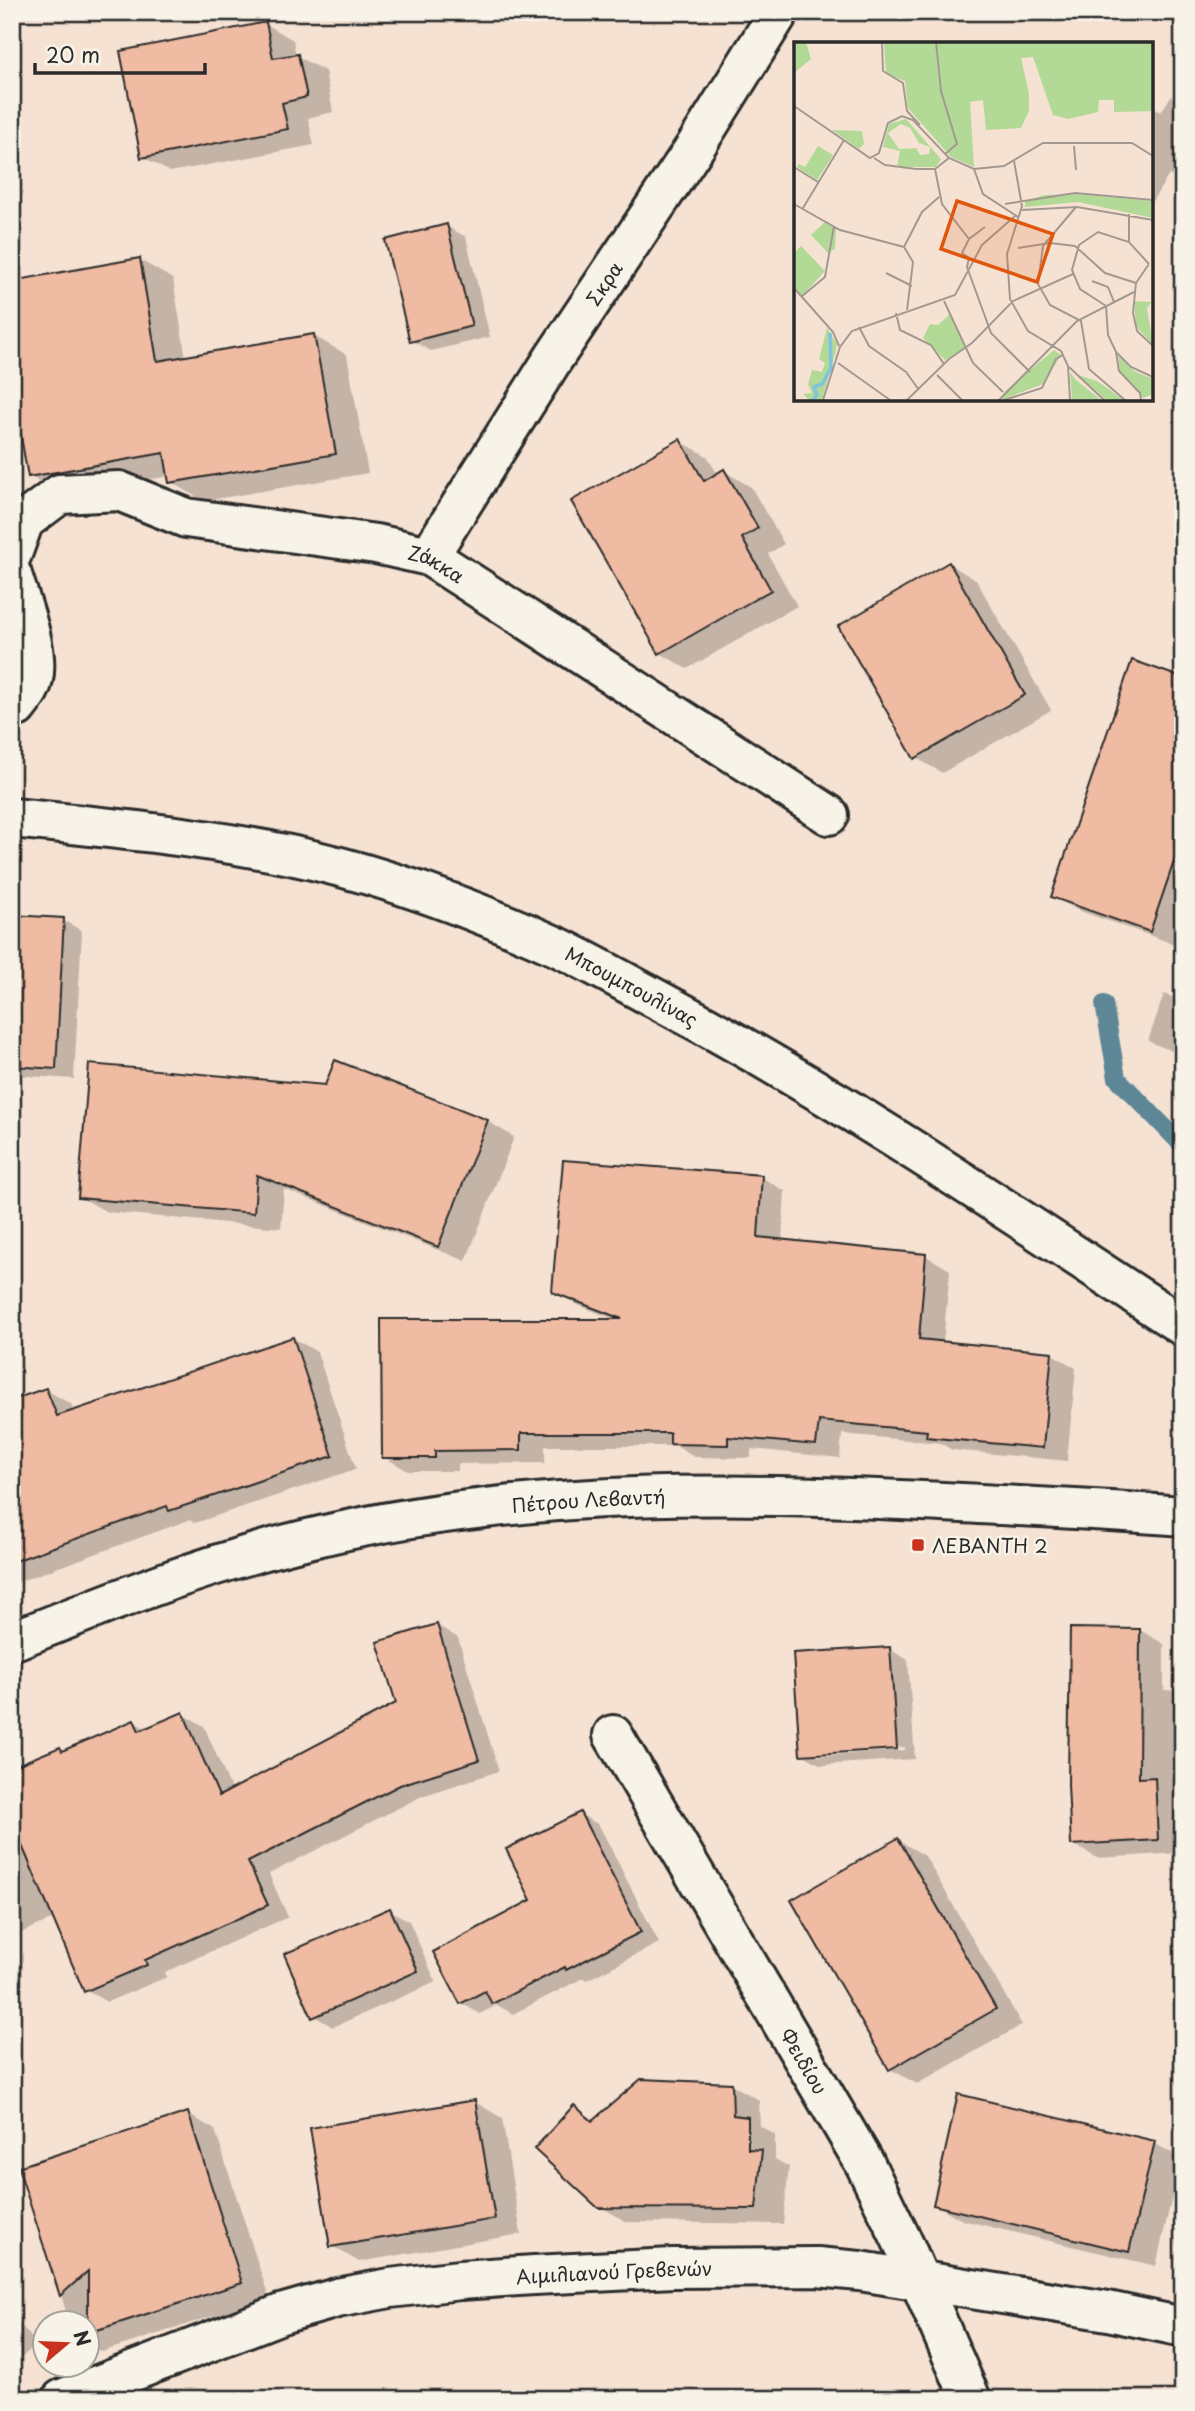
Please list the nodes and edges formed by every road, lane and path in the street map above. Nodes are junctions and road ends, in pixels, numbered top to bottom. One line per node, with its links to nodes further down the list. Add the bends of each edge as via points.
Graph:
1 (779, 12): 3 (street, Σκρα)
2 (12, 554): 3 (street, Ζάκκα, via 24,521 60,494 119,491 186,518 376,544)
3 (429, 556): 6 (street, Ζάκκα)
4 (12, 575): 5 (street, via 34,670 30,687 17,706)
5 (12, 706)
6 (829, 815)
7 (12, 818): 8 (street, Μπουμπουλίνας, via 149,832 290,855 405,887 517,929 795,1075)
8 (1183, 1326)
9 (1183, 1516): 10 (street, Πέτρου Λεβαντή, via 741,1494 510,1504 393,1521 289,1544 151,1588)
10 (12, 1641)
11 (613, 1735): 12 (street, Φειδίου, via 840,2119 890,2212)
12 (919, 2281): 13 (street, Αιμιλιανού Γρεβενών); 14 (street, Αιμιλιανού Γρεβενών, via 817,2267 729,2267 548,2274 390,2288 281,2314); 15 (street, Φειδίου)
13 (1183, 2327)
14 (62, 2399)
15 (971, 2399)

